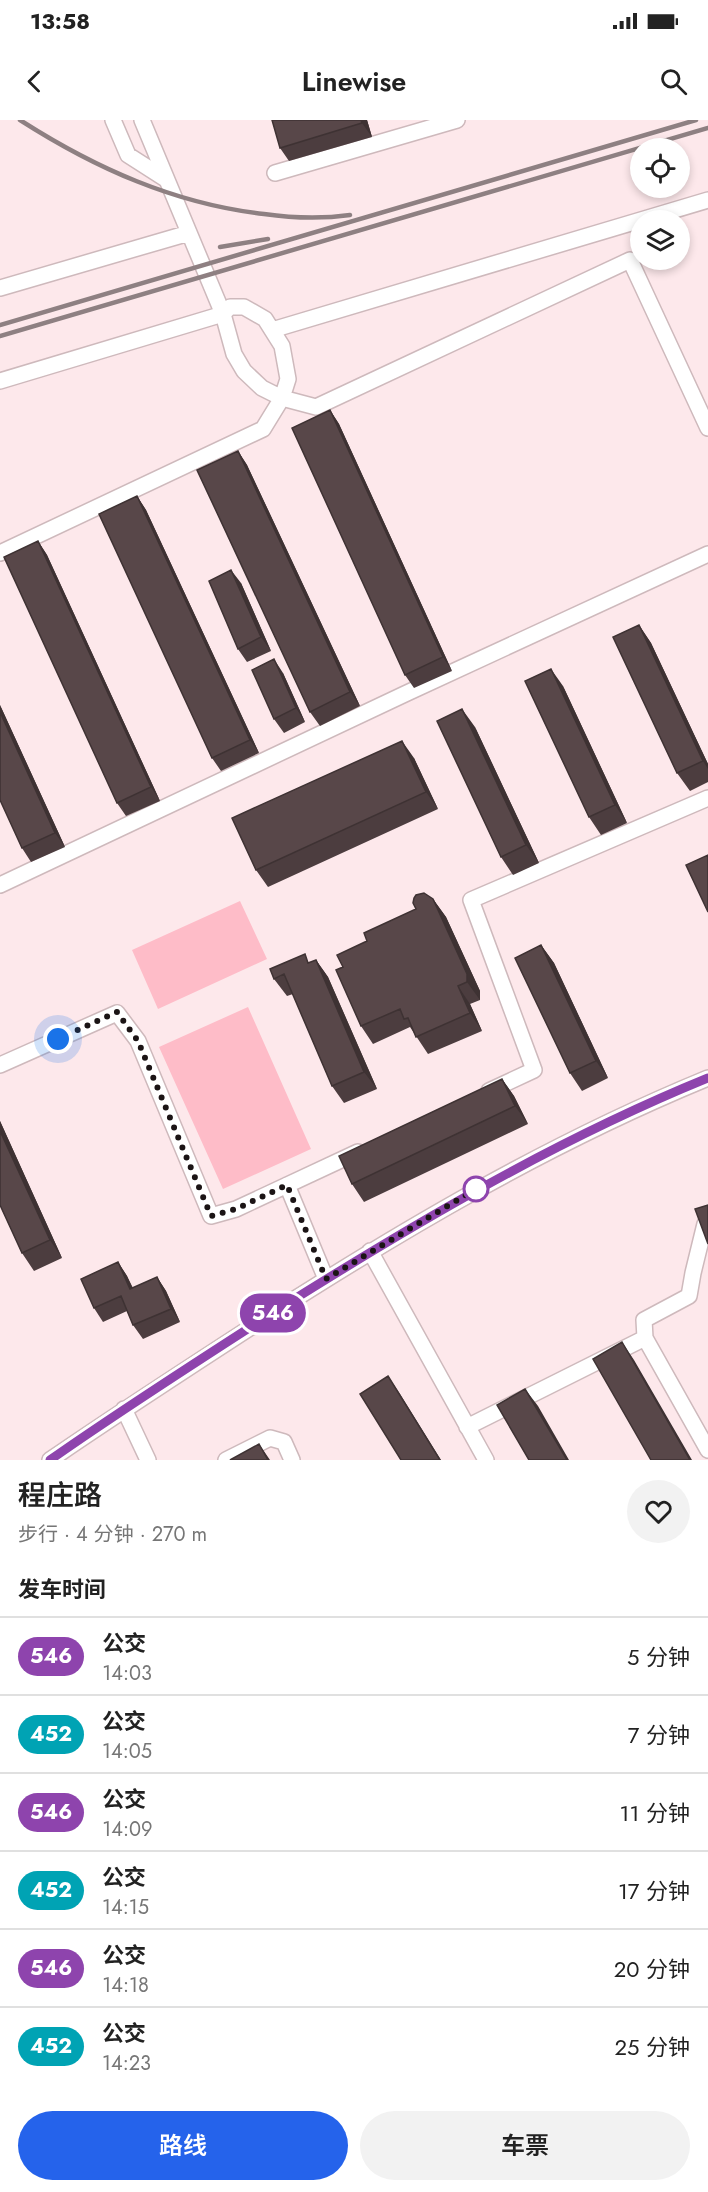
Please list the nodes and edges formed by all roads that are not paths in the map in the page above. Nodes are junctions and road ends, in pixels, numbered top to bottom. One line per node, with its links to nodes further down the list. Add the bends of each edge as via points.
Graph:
1 (113, 120): 5 (street, via 128,155)
2 (142, 120): 5 (street)
3 (457, 120): 4 (street)
4 (275, 173)
5 (167, 180): 7 (street)
6 (708, 200): 10 (street)
7 (189, 233): 8 (street); 9 (street)
8 (0, 288)
9 (223, 314): 10 (street, via 230,307 244,307 265,319); 11 (street); 12 (street, via 234,354 244,371 262,388)
10 (272, 330): 12 (street, via 282,345 288,379)
11 (0, 381)
12 (282, 398): 13 (street, via 316,407 630,260); 14 (street, via 263,429)
13 (708, 428)
14 (0, 553)
15 (708, 554): 17 (street)
16 (708, 798): 20 (street, via 471,900 534,1070)
17 (0, 885)
18 (0, 1065): 22 (street, via 117,1012 138,1041 211,1216)
19 (708, 1078): 24 (street, via 644,1104 552,1150)
20 (472, 1098)
21 (369, 1147): 22 (street)
22 (287, 1185): 25 (street)
23 (708, 1223): 26 (street, via 689,1296 644,1320)
24 (370, 1251): 25 (street); 28 (street)
25 (326, 1279): 27 (street)
26 (645, 1338): 28 (street); 29 (street)
27 (124, 1409): 30 (street); 31 (street)
28 (467, 1427): 34 (street)
29 (708, 1450)
30 (50, 1460)
31 (148, 1460)
32 (226, 1460): 33 (street, via 270,1438 284,1442)
33 (292, 1460)
34 (486, 1460)

